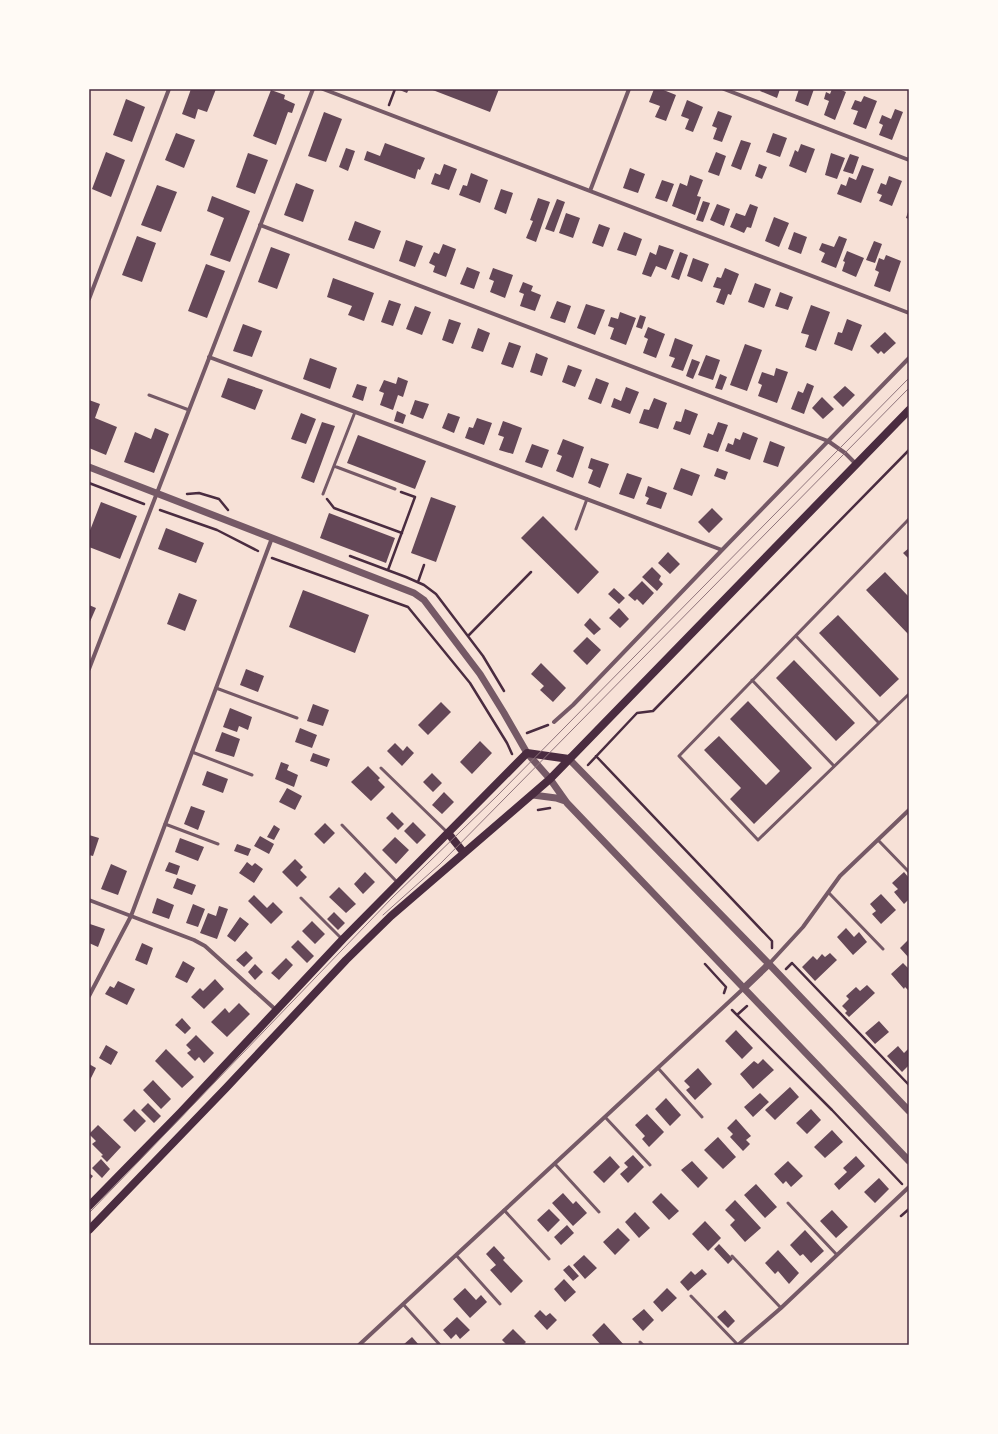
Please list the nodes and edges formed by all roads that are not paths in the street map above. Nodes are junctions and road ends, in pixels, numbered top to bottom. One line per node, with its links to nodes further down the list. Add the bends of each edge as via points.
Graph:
1 (169, 89): 9 (street)
2 (313, 89): 8 (street)
3 (323, 89): 7 (street)
4 (629, 89): 7 (street)
5 (724, 89): 6 (street)
6 (909, 160)
7 (590, 191): 10 (street)
8 (260, 225): 11 (street); 17 (street)
9 (89, 299)
10 (909, 313)
11 (209, 357): 14 (street); 16 (street)
12 (909, 358): 17 (street)
13 (149, 395): 14 (lane)
14 (189, 410): 22 (street)
15 (909, 410): 18 (main road)
16 (354, 412): 19 (lane); 24 (street)
17 (828, 441): 18 (street); 28 (street)
18 (856, 464): 39 (main road)
19 (334, 466): 21 (lane); 23 (lane)
20 (89, 467): 22 (street)
21 (395, 489)
22 (157, 493): 27 (street); 30 (street)
23 (323, 494)
24 (587, 499): 26 (lane); 28 (street)
25 (909, 519): 29 (lane)
26 (576, 530)
27 (272, 538): 32 (street); 38 (street, via 424,600 480,674)
28 (722, 550): 35 (street)
29 (796, 636): 31 (lane); 36 (lane)
30 (89, 669)
31 (752, 680): 40 (lane); 40 (lane, via 679,756 758,840)
32 (216, 688): 34 (lane); 37 (street)
33 (909, 694): 36 (lane)
34 (297, 718)
35 (554, 722)
36 (879, 723): 40 (lane)
37 (192, 752): 42 (lane); 47 (street)
38 (527, 753): 39 (main road); 43 (street); 49 (main road)
39 (569, 759): 43 (main road); 61 (street)
40 (834, 766)
41 (382, 768): 49 (lane)
42 (252, 775)
43 (550, 779): 44 (main road); 45 (street)
44 (533, 794): 45 (street); 52 (main road)
45 (566, 802): 62 (street)
46 (909, 810): 50 (street)
47 (165, 824): 51 (lane); 58 (street)
48 (342, 825): 54 (lane)
49 (448, 833): 52 (main road); 54 (main road)
50 (878, 840): 53 (lane); 55 (street, via 840,876)
51 (218, 844)
52 (464, 853): 77 (main road, via 391,916 346,960)
53 (909, 872)
54 (398, 883): 59 (main road)
55 (829, 893): 60 (lane); 61 (street)
56 (301, 898): 59 (lane)
57 (89, 900): 58 (street)
58 (131, 916): 63 (street); 64 (street, via 205,946)
59 (343, 939): 64 (main road)
60 (883, 949)
61 (770, 964): 62 (street); 66 (street)
62 (744, 988): 65 (street); 69 (street)
63 (89, 996)
64 (276, 1010): 74 (main road)
65 (658, 1068): 67 (street); 68 (lane)
66 (909, 1111)
67 (605, 1117): 70 (street); 71 (lane)
68 (702, 1117)
69 (909, 1161)
70 (555, 1164): 75 (street); 76 (lane)
71 (650, 1165)
72 (909, 1188): 79 (street)
73 (788, 1203): 79 (lane)
74 (89, 1206)
75 (504, 1210): 78 (street); 81 (lane)
76 (599, 1212)
77 (89, 1230)
78 (456, 1255): 83 (street); 84 (lane)
79 (837, 1255): 85 (street)
80 (732, 1256): 85 (lane)
81 (549, 1259)
82 (691, 1296): 88 (lane)
83 (403, 1304): 86 (street); 87 (lane)
84 (500, 1304)
85 (781, 1308): 88 (street)
86 (359, 1345)
87 (440, 1345)
88 (738, 1345)

